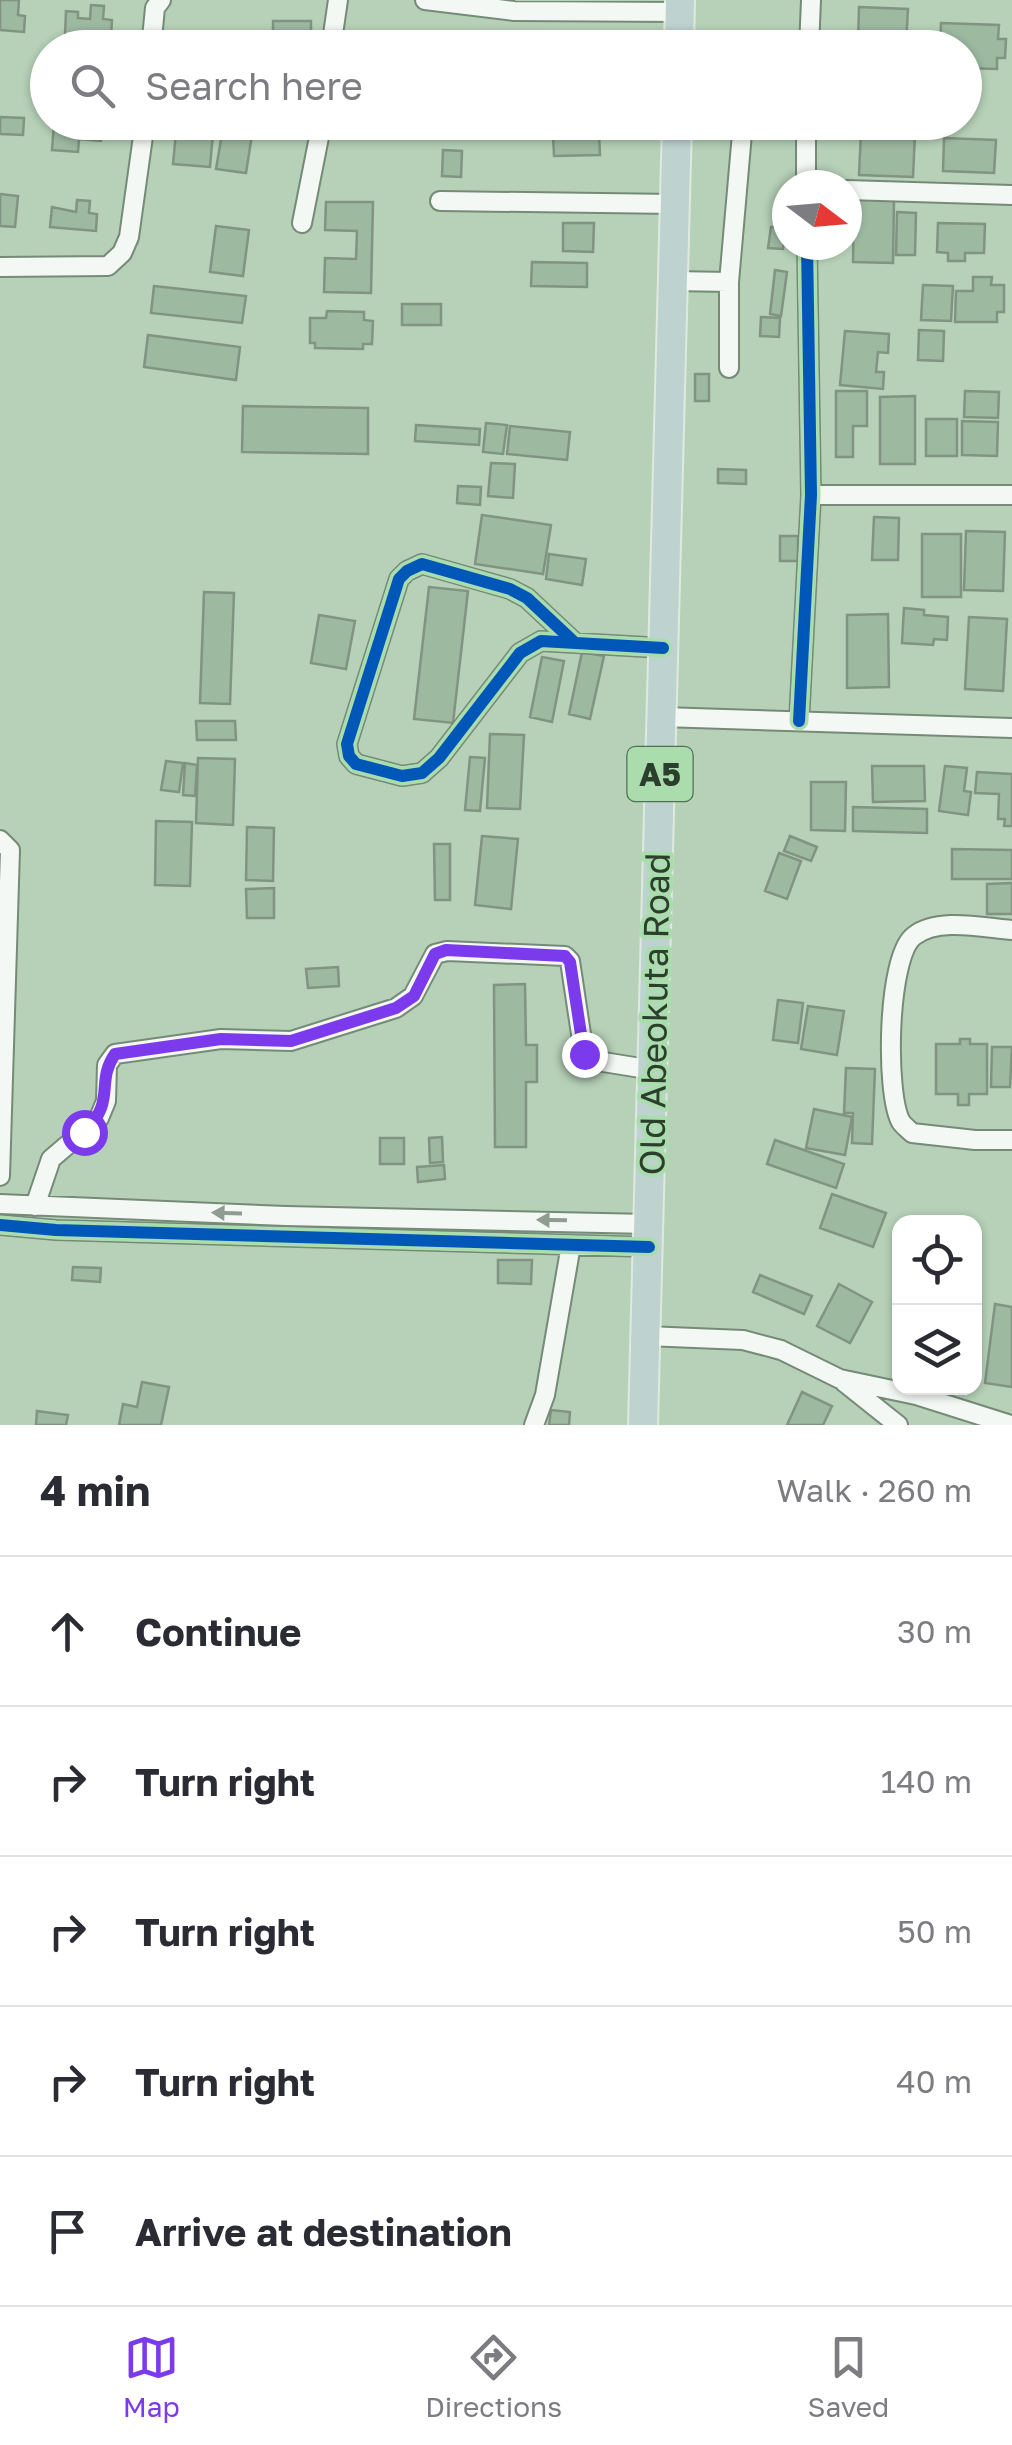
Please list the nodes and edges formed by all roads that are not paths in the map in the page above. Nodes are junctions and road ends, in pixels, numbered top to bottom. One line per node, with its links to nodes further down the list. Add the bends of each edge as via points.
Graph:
1 (162, 0): 6 (street)
2 (338, 0): 7 (street)
3 (425, 0): 5 (street, via 514,11)
4 (812, 0): 8 (street)
5 (680, 6)
6 (153, 30)
7 (334, 30)
8 (811, 30)
9 (142, 140): 21 (street, via 129,237 108,266)
10 (318, 140): 19 (street)
11 (677, 140): 18 (highway, Old Abeokuta Road / A5)
12 (742, 140): 23 (street)
13 (806, 140): 14 (street)
14 (806, 170)
15 (862, 190): 16 (street)
16 (1012, 195)
17 (440, 201): 18 (street)
18 (675, 204): 22 (highway, Old Abeokuta Road / A5)
19 (302, 224)
20 (807, 260): 26 (street)
21 (0, 267)
22 (673, 281): 23 (street); 28 (highway, Old Abeokuta Road / A5)
23 (730, 282): 24 (street)
24 (729, 368)
25 (1012, 494): 26 (street)
26 (811, 495): 30 (street)
27 (575, 643): 27 (street, via 541,641 520,653 422,773 402,776 356,764 349,756 407,570 422,564 510,589); 28 (street)
28 (663, 648): 29 (highway, Old Abeokuta Road / A5)
29 (662, 717): 30 (street); 35 (highway, Old Abeokuta Road / A5)
30 (799, 721): 31 (street)
31 (1012, 728)
32 (0, 840): 34 (street, via 10,850)
33 (1012, 930): 36 (street, via 944,926 912,937 903,950 890,1016 900,1120 912,1133)
34 (3, 1014): 37 (street)
35 (653, 1070): 39 (street, via 584,1054 565,956 446,950 435,954 414,996 396,1008 291,1041 221,1039 115,1054 99,1118 50,1160); 41 (highway, Old Abeokuta Road / A5)
36 (1012, 1140)
37 (0, 1176)
38 (0, 1204): 39 (street)
39 (34, 1206): 41 (street, one-way to 39)
40 (0, 1225): 42 (street)
41 (649, 1236): 42 (street); 43 (highway, Old Abeokuta Road / A5)
42 (571, 1245): 45 (street)
43 (646, 1336): 44 (street, via 743,1340); 46 (highway, Old Abeokuta Road / A5)
44 (840, 1378): 47 (street); 48 (street)
45 (534, 1425)
46 (643, 1425)
47 (898, 1425)
48 (1011, 1425)

